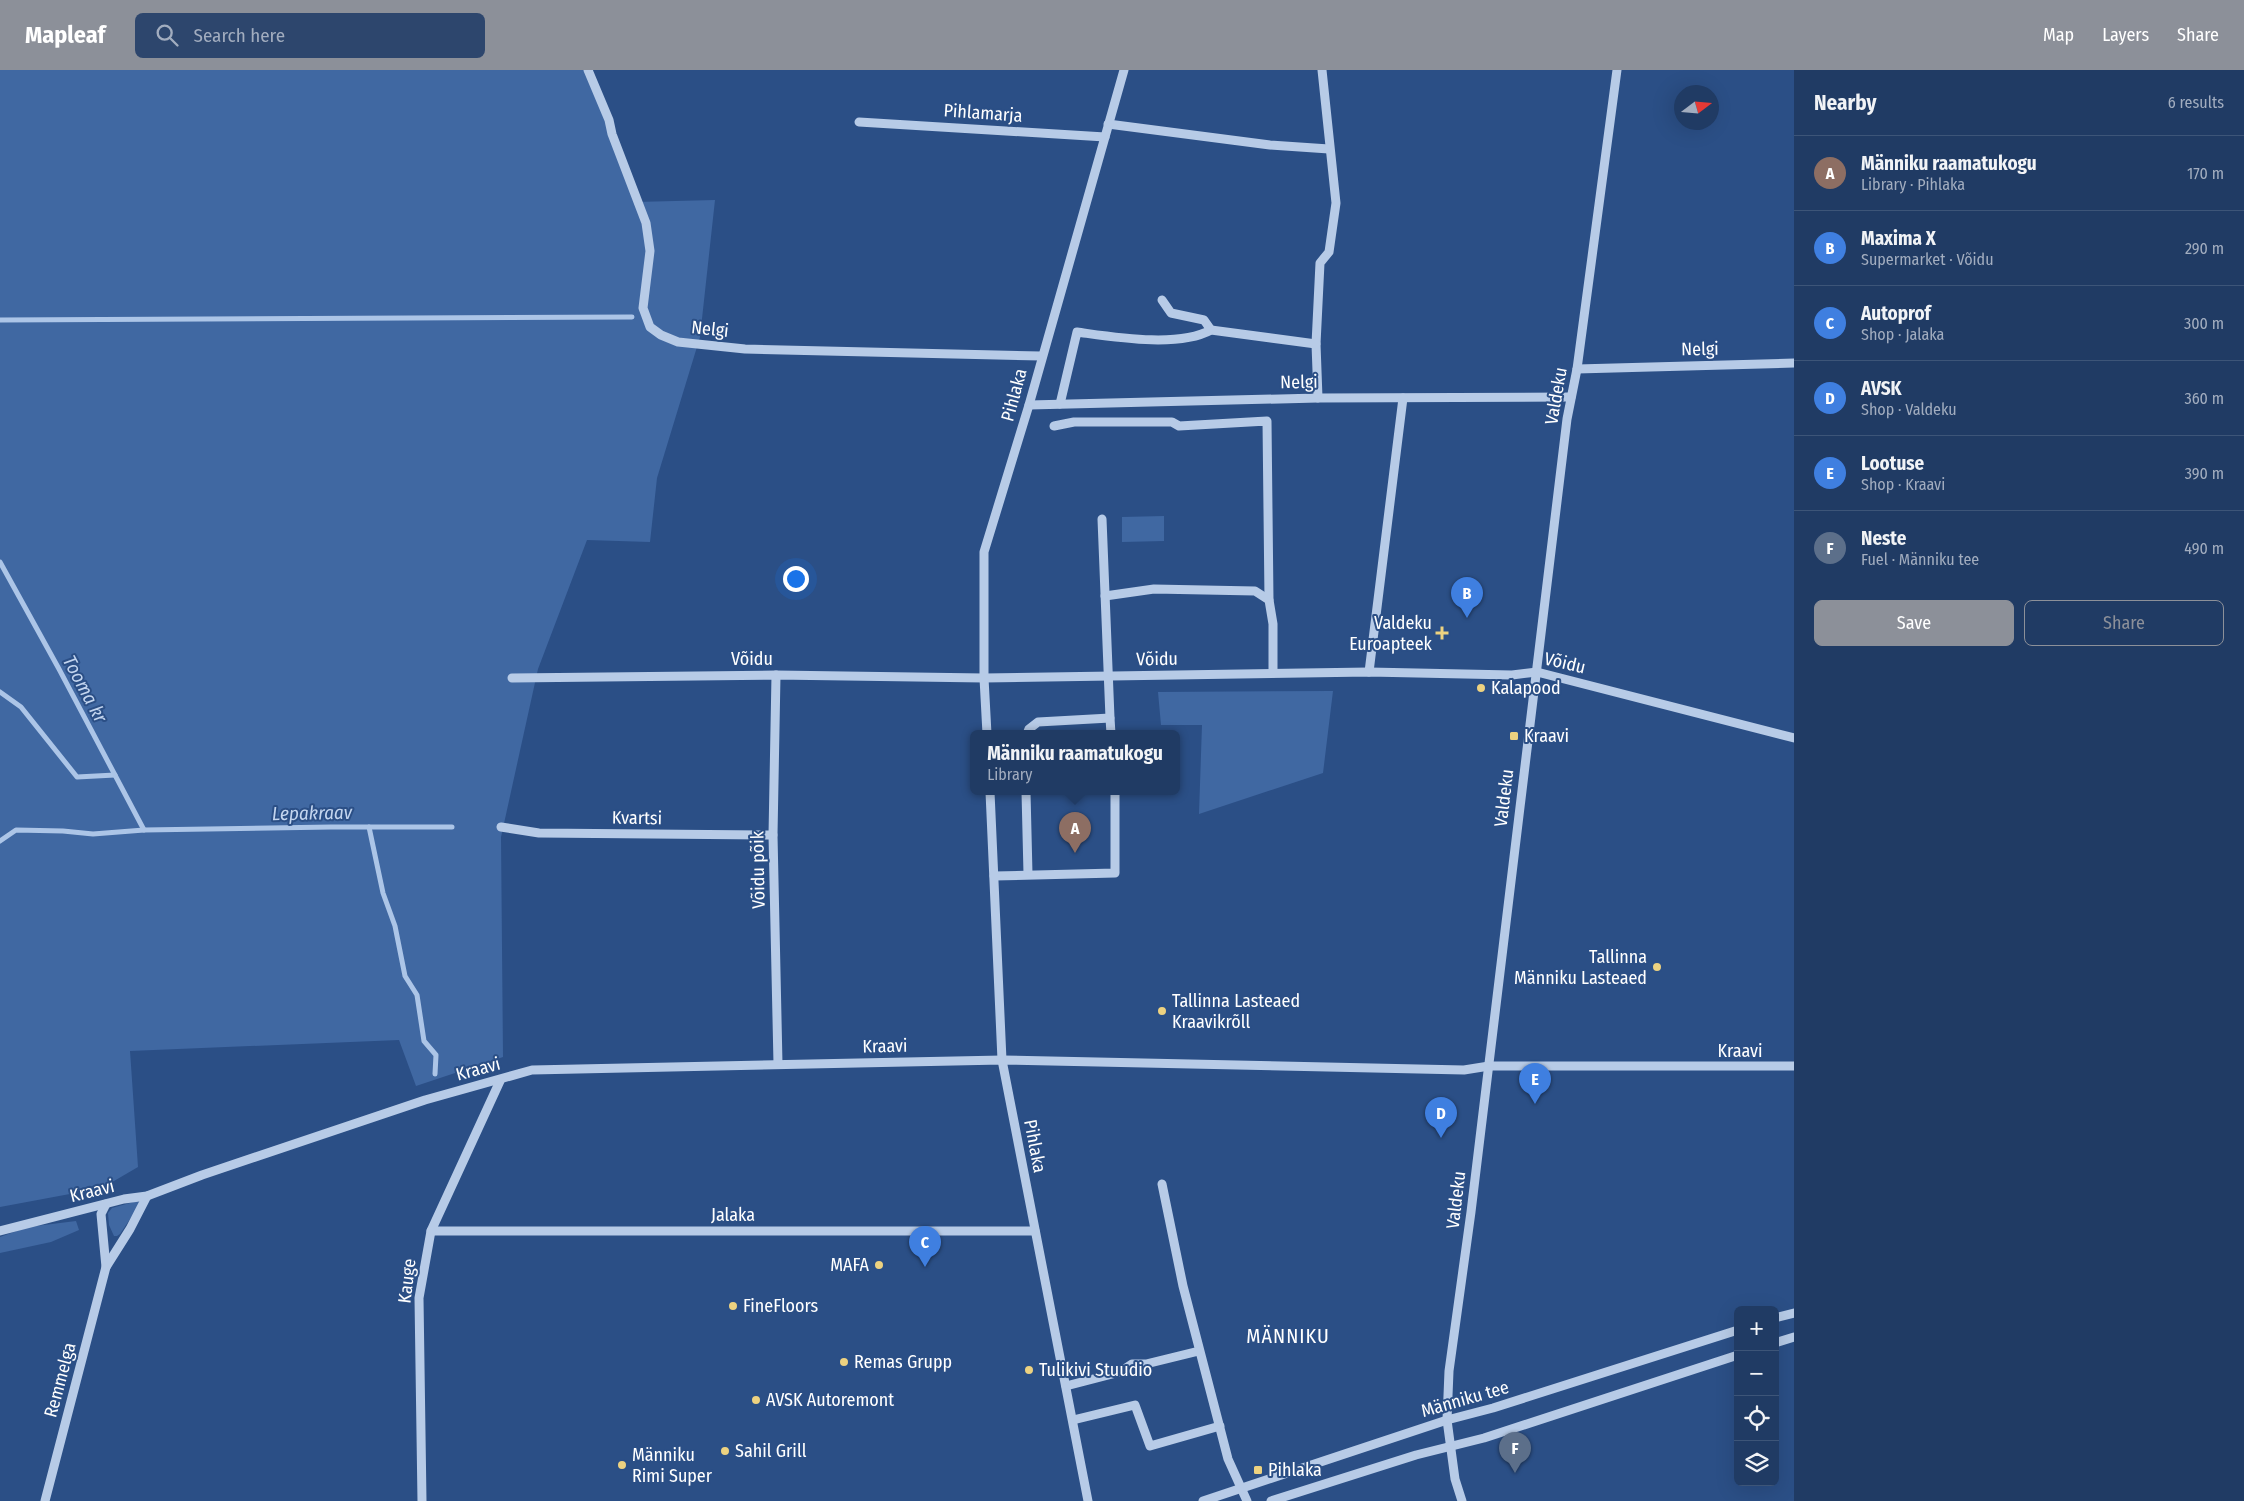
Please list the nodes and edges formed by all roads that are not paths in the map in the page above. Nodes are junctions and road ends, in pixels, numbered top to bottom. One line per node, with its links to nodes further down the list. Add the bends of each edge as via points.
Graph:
1 (588, 70): 12 (street, Nelgi, via 646,224 650,251 643,308 650,327 661,335 678,342 745,349)
2 (1124, 70): 6 (street, Pihlaka)
3 (1322, 70): 8 (street)
4 (1617, 70): 14 (street, Valdeku)
5 (859, 122): 7 (street, Pihlamarja)
6 (1108, 124): 7 (street, Pihlaka); 8 (street, via 1270,145)
7 (1105, 137): 12 (street, Pihlaka)
8 (1328, 149): 11 (street, via 1336,203 1329,252 1320,263)
9 (1162, 300): 10 (street, via 1171,313 1204,320)
10 (1211, 330): 11 (street); 18 (street, via 1199,336 1170,339 1129,339 1077,332)
11 (1316, 344): 16 (street)
12 (1041, 356): 19 (street, Pihlaka)
13 (1794, 363): 14 (street, Nelgi)
14 (1577, 369): 15 (street, Valdeku)
15 (1571, 397): 17 (street, Nelgi); 25 (street, Valdeku)
16 (1318, 398): 17 (street, Nelgi); 18 (street, Nelgi)
17 (1403, 398): 24 (street)
18 (1060, 404): 19 (street, Nelgi)
19 (1029, 405): 30 (street, Pihlaka, via 984,552)
20 (1054, 426): 23 (street, via 1074,422 1172,422 1179,426 1267,421)
21 (1102, 520): 22 (street)
22 (1104, 596): 23 (street, via 1154,589 1255,591); 28 (street)
23 (1269, 600): 26 (street)
24 (1369, 672): 25 (street, Võidu, via 1512,675); 26 (street, Võidu)
25 (1537, 672): 35 (street, Võidu); 45 (street, Valdeku)
26 (1274, 674): 28 (street, Võidu)
27 (776, 675): 29 (street, Võidu); 30 (street, Võidu); 40 (street, Võidu põik)
28 (1107, 676): 30 (street, Võidu); 31 (street)
29 (512, 678)
30 (984, 678): 32 (street, Pihlaka)
31 (1110, 718): 33 (street, via 1038,722); 34 (street)
32 (987, 730)
33 (1029, 730)
34 (1111, 730)
35 (1794, 738)
36 (990, 795): 42 (street, Pihlaka)
37 (1026, 795): 41 (street)
38 (1116, 795): 41 (street, via 1115,873)
39 (500, 827): 40 (street, Kvartsi, via 539,833)
40 (774, 835): 44 (street, Võidu põik)
41 (1028, 874): 42 (street)
42 (994, 876): 43 (street, Pihlaka)
43 (1002, 1060): 44 (street, Kraavi); 45 (street, Kraavi, via 1464,1070); 53 (street, Pihlaka)
44 (778, 1064): 47 (street, Kraavi, via 532,1070)
45 (1489, 1066): 46 (street, Kraavi); 64 (street, Valdeku, via 1449,1371)
46 (1794, 1066)
47 (500, 1081): 49 (street, Kraavi, via 425,1100 202,1174); 52 (street, Kauge)
48 (1162, 1184): 60 (street)
49 (147, 1196): 50 (street, Kraavi); 54 (street, Remmelga)
50 (106, 1204): 51 (street, Kraavi); 54 (street, Remmelga, via 101,1214)
51 (0, 1231)
52 (431, 1231): 53 (street, Jalaka); 69 (street, Kauge, via 419,1298)
53 (1035, 1231): 62 (street, Pihlaka)
54 (106, 1267): 68 (street, Remmelga)
55 (1794, 1312): 56 (street)
56 (1779, 1317)
57 (1734, 1331): 64 (street, Männiku tee)
58 (1794, 1337): 59 (street)
59 (1779, 1342)
60 (1199, 1351): 62 (street, via 1146,1364 1132,1364 1120,1372); 65 (street)
61 (1734, 1357): 66 (street, via 1484,1438)
62 (1066, 1386): 63 (street, Pihlaka)
63 (1073, 1420): 65 (street, via 1134,1405 1150,1446); 70 (street, Pihlaka)
64 (1447, 1420): 66 (street, Valdeku); 67 (street, Männiku tee)
65 (1220, 1426): 67 (street)
66 (1450, 1446): 73 (street); 74 (street, Valdeku)
67 (1240, 1489): 71 (street, Männiku tee); 72 (street)
68 (45, 1501)
69 (422, 1501)
70 (1088, 1501)
71 (1203, 1501)
72 (1247, 1501)
73 (1271, 1501)
74 (1462, 1501)

